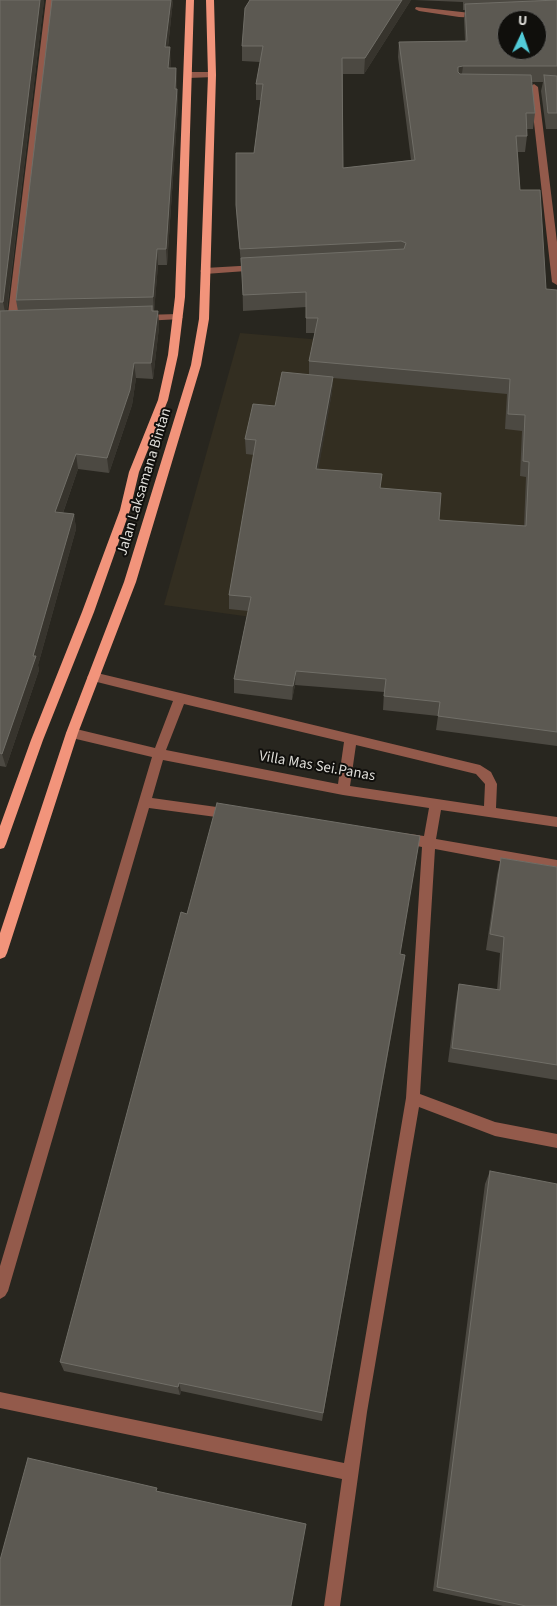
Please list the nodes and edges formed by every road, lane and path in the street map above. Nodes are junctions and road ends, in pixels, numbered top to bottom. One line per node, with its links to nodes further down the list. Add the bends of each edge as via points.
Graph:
1 (50, 0): 14 (street, via 17,322)
2 (190, 0): 6 (main road, Jalan Laksamana Bintan)
3 (210, 0): 7 (main road, Jalan Laksamana Bintan)
4 (419, 9): 5 (street, via 459,15)
5 (489, 15)
6 (188, 75): 7 (street); 12 (main road, Jalan Laksamana Bintan)
7 (212, 75): 10 (main road, Jalan Laksamana Bintan)
8 (534, 87): 11 (street)
9 (263, 268): 10 (street)
10 (205, 271): 15 (main road, Jalan Laksamana Bintan, via 204,319 196,364 130,582)
11 (557, 282)
12 (178, 317): 13 (street); 28 (main road, Jalan Laksamana Bintan, via 163,400 134,472 125,510 88,612)
13 (129, 319)
14 (0, 322)
15 (94, 677): 16 (street); 17 (main road, Jalan Laksamana Bintan)
16 (180, 697): 18 (street); 19 (street)
17 (72, 733): 19 (street, Villa Mas Sei.Panas); 30 (main road, Jalan Laksamana Bintan)
18 (351, 739): 20 (street); 23 (street, via 480,770 491,784)
19 (159, 754): 20 (street, Villa Mas Sei.Panas); 21 (street)
20 (343, 790): 22 (street, Villa Mas Sei.Panas)
21 (145, 802): 24 (street); 33 (street)
22 (436, 804): 23 (street, Villa Mas Sei.Panas); 27 (street)
23 (490, 813): 25 (street, Villa Mas Sei.Panas)
24 (243, 816)
25 (557, 822)
26 (389, 836): 27 (street)
27 (429, 841): 29 (street); 31 (street)
28 (0, 844)
29 (557, 866)
30 (0, 953)
31 (413, 1098): 32 (street, via 495,1129); 35 (street)
32 (557, 1141)
33 (0, 1291)
34 (0, 1400): 35 (street)
35 (351, 1473): 36 (street)
36 (332, 1606)

